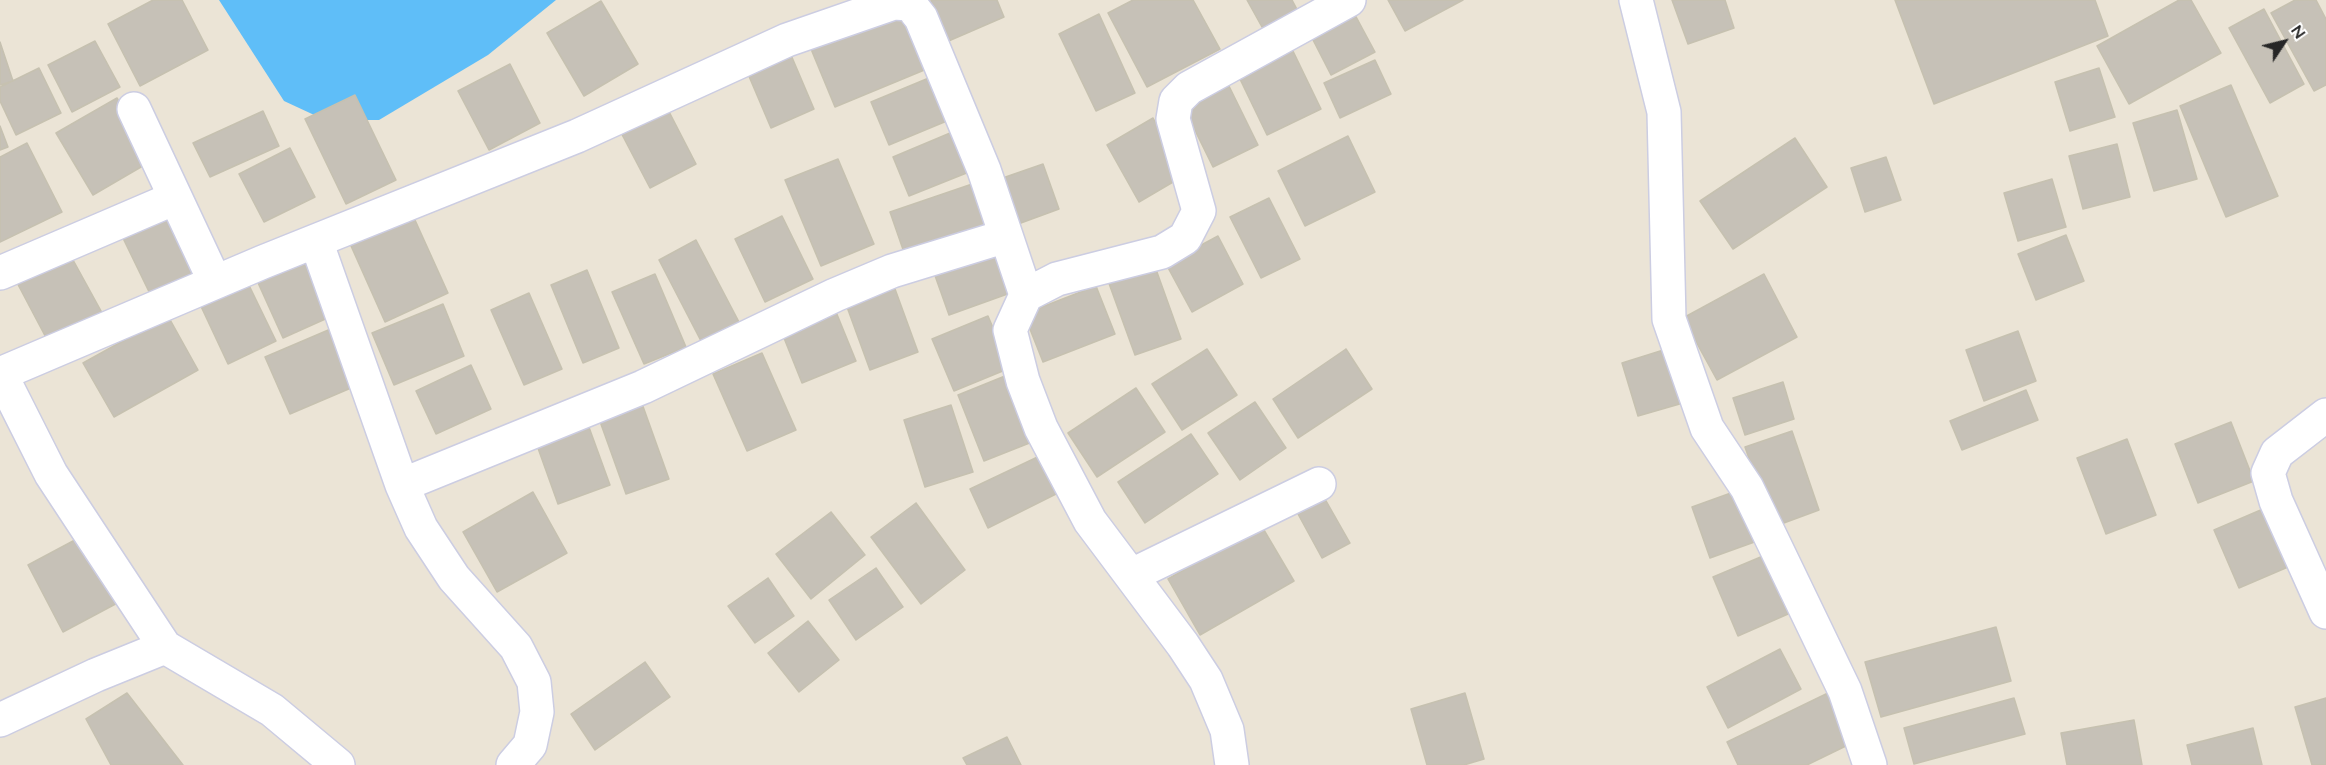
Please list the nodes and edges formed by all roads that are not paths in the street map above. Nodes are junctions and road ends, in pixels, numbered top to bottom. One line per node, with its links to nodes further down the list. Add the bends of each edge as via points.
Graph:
1 (1349, 0): 9 (street, via 1189,87 1176,101 1173,119 1199,211 1185,238 1162,252 1057,279)
2 (1636, 0): 21 (street, via 1664,112 1669,319 1707,428 1747,488 1770,535 1845,691)
3 (134, 108): 4 (street)
4 (176, 198): 7 (street); 8 (street)
5 (1006, 236): 6 (street, via 984,170 921,18 910,4 894,3 787,40 568,140); 9 (street); 13 (street, via 873,279 644,387)
6 (316, 241): 8 (street); 13 (street)
7 (0, 273)
8 (214, 282): 10 (street)
9 (1026, 295): 14 (street, via 1010,330 1023,381 1041,428 1090,520)
10 (0, 373): 16 (street, via 51,474)
11 (2326, 416): 15 (street, via 2277,453 2268,473 2276,501)
12 (1319, 484): 14 (street)
13 (402, 485): 19 (street, via 421,528 454,578 516,647 534,681 537,712 530,745)
14 (1131, 575): 20 (street, via 1206,681 1227,730)
15 (2326, 612)
16 (165, 647): 17 (street); 18 (street, via 272,710)
17 (0, 720)
18 (338, 765)
19 (513, 765)
20 (1232, 765)
21 (1870, 765)

